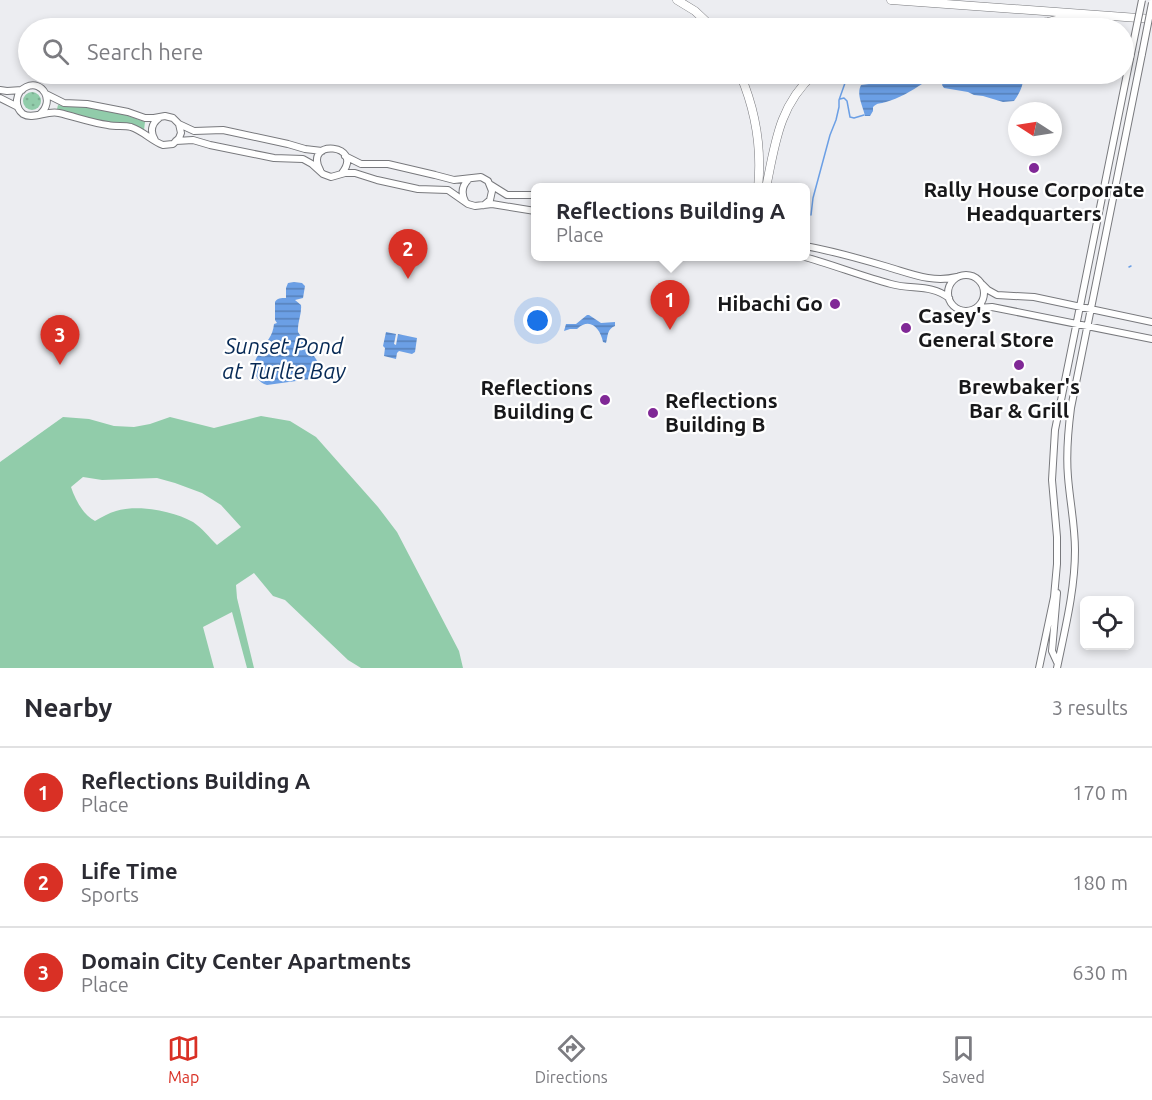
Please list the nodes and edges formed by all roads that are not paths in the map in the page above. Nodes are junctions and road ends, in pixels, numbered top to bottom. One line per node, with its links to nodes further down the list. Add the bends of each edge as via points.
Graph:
1 (676, 0): 6 (highway)
2 (891, 0): 5 (highway)
3 (1142, 0): 9 (main road, bridge)
4 (1152, 3): 42 (main road, bridge)
5 (1087, 14): 7 (highway); 8 (highway)
6 (702, 18)
7 (1068, 18)
8 (1152, 19)
9 (1134, 39)
10 (744, 84): 28 (highway, via 755,120)
11 (805, 84): 29 (highway, via 783,117)
12 (1125, 84): 40 (main road, bridge)
13 (0, 90): 14 (main road)
14 (21, 90): 15 (main road, via 35,86); 17 (main road)
15 (46, 94): 18 (main road, via 46,107); 19 (main road, via 64,104 87,104 145,118)
16 (0, 98): 17 (main road)
17 (18, 107): 18 (main road, via 27,116)
18 (40, 114): 21 (main road, via 50,112 109,126 132,127)
19 (160, 117): 20 (main road, via 169,116); 21 (main road, via 152,128)
20 (179, 124): 22 (main road, via 181,133); 23 (main road, via 194,131 223,130)
21 (156, 141): 22 (main road, via 164,145)
22 (176, 141): 25 (main road, via 193,140 274,158 303,159)
23 (322, 151): 24 (main road, via 334,147); 25 (main road, via 317,161)
24 (345, 156): 26 (main road, via 345,168); 27 (main road, via 361,164 388,164)
25 (320, 172): 26 (main road, via 331,177)
26 (339, 175): 32 (main road, via 355,173 418,189 448,190)
27 (468, 180): 30 (main road, via 481,177); 32 (main road, via 462,194)
28 (758, 183)
29 (767, 183)
30 (490, 184): 31 (main road, via 507,195); 33 (main road, via 491,196)
31 (531, 195)
32 (465, 201): 33 (main road, via 472,206)
33 (483, 205): 34 (main road)
34 (531, 210)
35 (810, 247): 37 (main road, via 922,278)
36 (810, 259): 39 (main road, via 894,285 934,289)
37 (957, 277): 38 (main road, via 974,276); 39 (main road, via 949,286)
38 (983, 285): 40 (main road, via 1000,296 1028,296); 41 (main road, via 984,298)
39 (949, 298): 41 (main road, via 952,305 963,311)
40 (1080, 307): 42 (main road); 44 (main road)
41 (977, 308): 44 (main road, via 992,307)
42 (1092, 309): 43 (main road); 45 (main road)
43 (1152, 322)
44 (1077, 324): 45 (main road); 47 (main road, via 1053,443)
45 (1088, 326): 46 (main road); 49 (main road, via 1070,420 1068,476 1075,566)
46 (1152, 339)
47 (1057, 568): 48 (main road); 49 (main road, via 1052,651)
48 (1041, 658): 50 (main road); 51 (main road)
49 (1057, 666)
50 (1039, 668)
51 (1046, 668)

